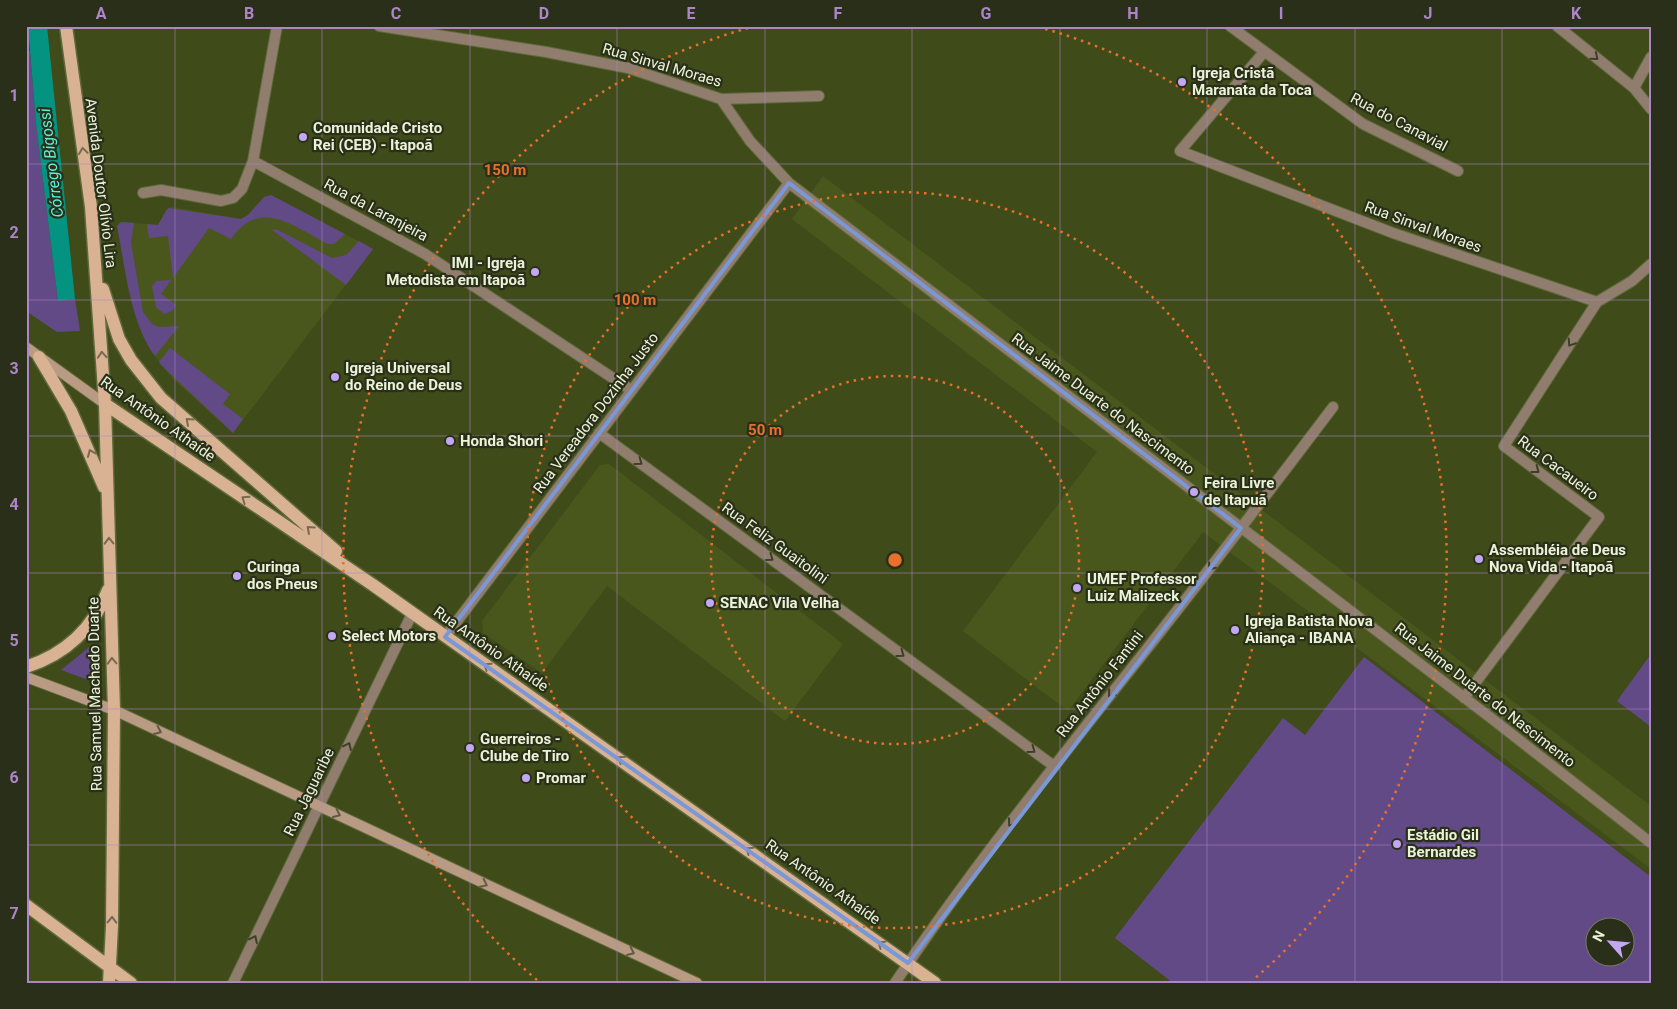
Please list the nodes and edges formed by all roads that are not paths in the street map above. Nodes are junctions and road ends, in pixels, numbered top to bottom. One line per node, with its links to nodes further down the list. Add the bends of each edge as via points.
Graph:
1 (66, 26): 17 (main road, Avenida Doutor Olívio Lira, one-way to 1, via 91,207)
2 (277, 26): 12 (street)
3 (379, 26): 10 (street, Rua Sinval Moraes, via 628,68)
4 (1230, 26): 6 (street, Rua do Canavial)
5 (1557, 26): 8 (street, one-way to 8)
6 (1264, 52): 13 (street, Rua do Canavial, via 1363,124); 18 (street, Rua Sinval Moraes, via 1180,151 1393,233)
7 (1651, 57): 8 (street)
8 (1634, 88): 11 (street)
9 (819, 96): 10 (street, Rua Sinval Moraes)
10 (722, 99): 14 (street, Rua Jaime Duarte do Nascimento, via 750,141)
11 (1651, 109)
12 (253, 161): 15 (street, via 242,189 233,198 221,201 161,190); 21 (street, Rua da Laranjeira, via 425,254)
13 (1458, 171)
14 (789, 183): 21 (street, Rua Vereadora Dozinha Justo); 26 (street, Rua Jaime Duarte do Nascimento)
15 (144, 193)
16 (1651, 264): 18 (street, via 1632,281)
17 (96, 269): 22 (main road, Avenida Doutor Olívio Lira, one-way to 17); 28 (main road, one-way to 17, via 161,398 145,380 119,339)
18 (1597, 302): 33 (street, Rua Cacaueiro, one-way to 33, via 1504,446 1599,517)
19 (26, 347): 20 (street, Rua Antônio Athaíde)
20 (39, 357): 22 (street, Rua Antônio Athaíde); 25 (main road, one-way to 20, via 71,411)
21 (631, 390): 24 (street, Rua Vereadora Dozinha Justo)
22 (106, 404): 25 (main road, Rua Samuel Machado Duarte); 28 (main road, Rua Antônio Athaíde, one-way to 22)
23 (1333, 407): 26 (street, Rua Antônio Fantini)
24 (599, 433): 30 (street, Rua Vereadora Dozinha Justo); 35 (street, Rua Feliz Guaitolini, one-way to 35)
25 (108, 499): 27 (main road, Rua Samuel Machado Duarte, one-way to 25)
26 (1241, 528): 33 (street, Rua Jaime Duarte do Nascimento); 35 (street, Rua Antônio Fantini, one-way to 35)
27 (110, 584): 31 (main road, via 90,625 75,641 52,657); 34 (main road, Rua Samuel Machado Duarte, one-way to 27)
28 (373, 585): 29 (main road, Rua Antônio Athaíde)
29 (412, 614): 30 (main road, Rua Antônio Athaíde); 36 (street, Rua Jaguaribe, one-way to 29)
30 (445, 637): 39 (main road, Rua Antônio Athaíde, one-way to 30)
31 (26, 667)
32 (26, 677): 34 (street)
33 (1464, 698): 37 (street, Rua Jaime Duarte do Nascimento)
34 (114, 710): 36 (street, one-way to 36); 40 (main road, Rua Samuel Machado Duarte, one-way to 34)
35 (1054, 766): 39 (street, Rua Antônio Fantini, one-way to 39)
36 (319, 806): 43 (street, Rua Jaguaribe, one-way to 36); 44 (street, one-way to 44)
37 (1651, 843)
38 (26, 905): 40 (main road)
39 (908, 963): 45 (street, Rua Antônio Fantini); 46 (main road, Rua Antônio Athaíde)
40 (110, 968): 41 (main road, Rua Samuel Machado Duarte); 42 (main road)
41 (109, 983)
42 (131, 983)
43 (233, 983)
44 (697, 983)
45 (895, 983)
46 (935, 983)

